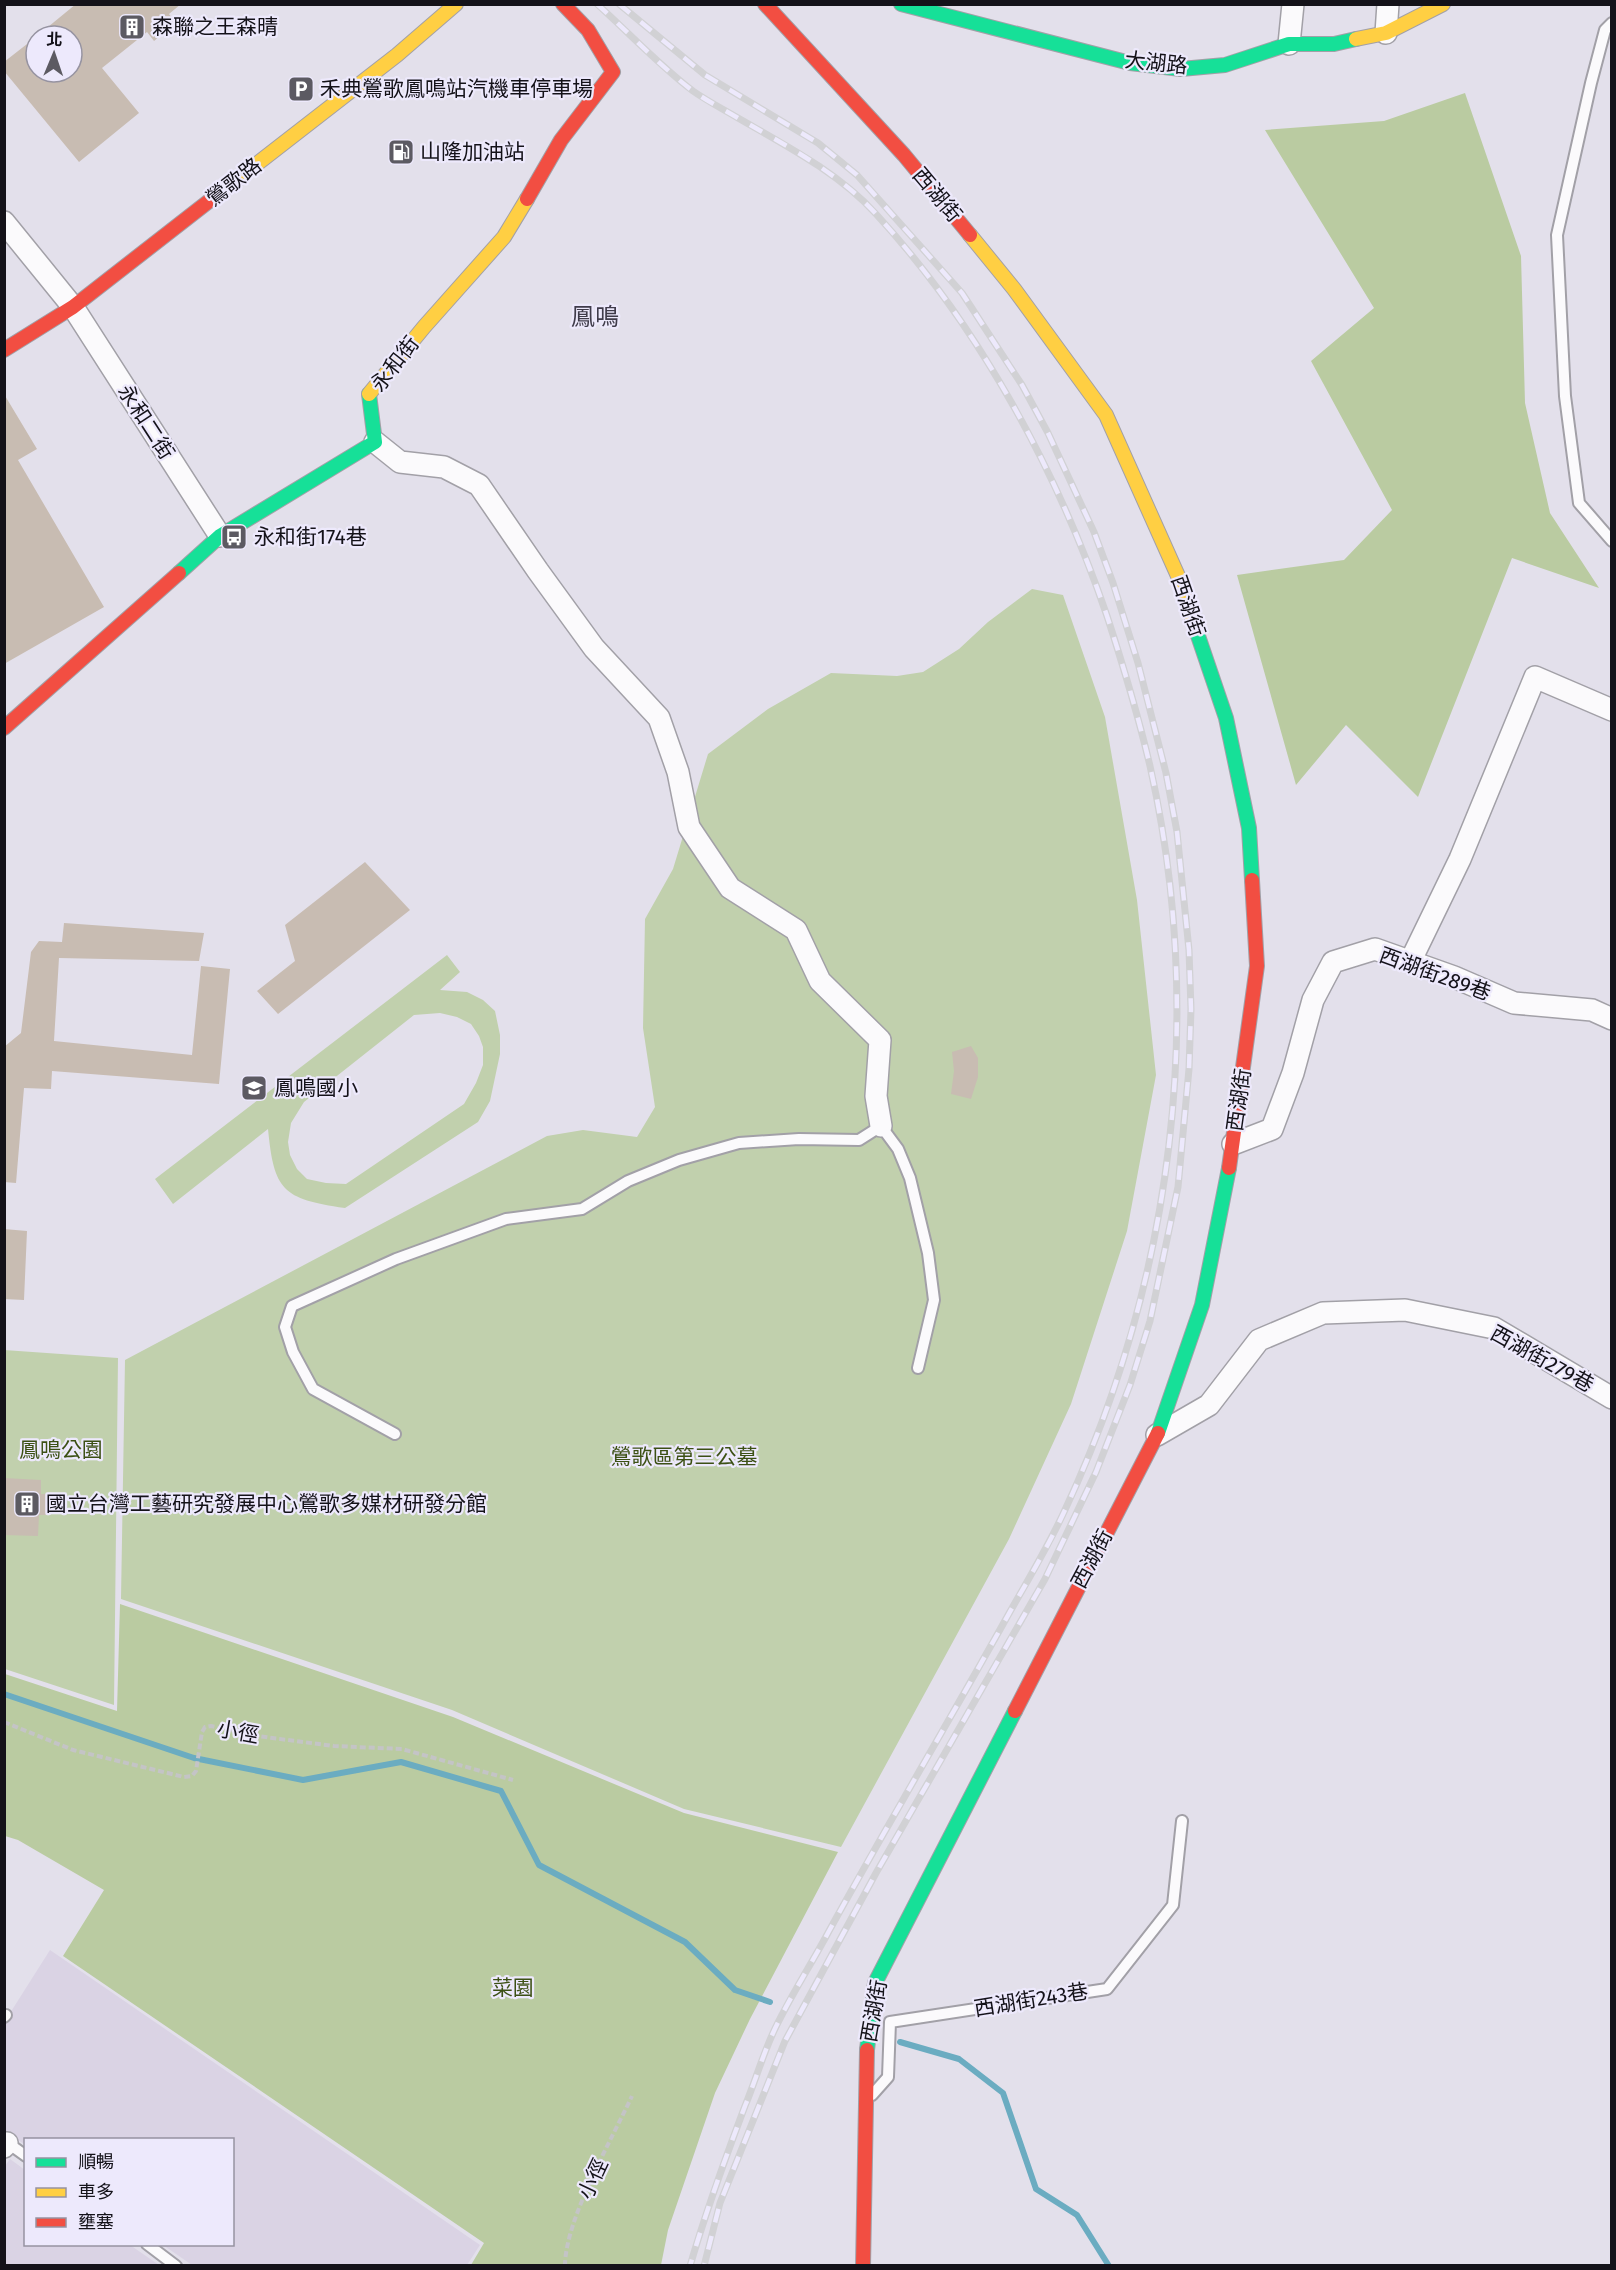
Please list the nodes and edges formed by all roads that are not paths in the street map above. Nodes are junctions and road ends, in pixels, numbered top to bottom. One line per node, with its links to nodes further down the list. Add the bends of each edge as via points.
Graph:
1 (456, 4): 12 (street, 鶯歌路, via 397,55)
2 (563, 4): 14 (street, 永和街, via 588,30 613,72 561,140 504,237 369,393)
3 (765, 4): 22 (street, 西湖街, via 904,156 1014,289 1106,415 1178,576 1226,718 1249,828 1257,966)
4 (901, 4): 10 (street, 大湖路, via 1130,63 1181,69 1225,65)
5 (1293, 4): 10 (street)
6 (1388, 4): 9 (street)
7 (1443, 4): 9 (street, 大湖路)
8 (1611, 23): 16 (lane, via 1605,30 1591,83 1557,235 1565,396 1579,503)
9 (1386, 33): 10 (street, 大湖路, via 1334,44)
10 (1289, 44)
11 (4, 222): 12 (street, 永和二街)
12 (73, 307): 13 (street, 鶯歌路); 15 (street, 永和二街)
13 (4, 350)
14 (375, 442): 15 (street); 21 (street, via 400,462 444,467 479,485 594,648 659,718 678,772 689,827 730,888 796,930 820,981 880,1040 876,1096)
15 (220, 536): 18 (street)
16 (1611, 541)
17 (1611, 710): 19 (street, via 1535,678 1460,859)
18 (4, 729)
19 (1410, 962): 20 (street, 西湖街289巷, via 1514,1003 1592,1010); 22 (street, 西湖街289巷, via 1375,949 1333,962 1312,1000 1293,1073 1272,1129)
20 (1611, 1019)
21 (881, 1126): 23 (lane, via 898,1149 910,1178 928,1253 934,1300); 25 (lane, via 859,1140 739,1143 679,1160 628,1181 582,1209 506,1219 396,1259 292,1306 285,1327 293,1352 314,1389)
22 (1233, 1144): 26 (street, 西湖街, via 1202,1305)
23 (918, 1368)
24 (1611, 1398): 26 (street, 西湖街279巷, via 1494,1329 1405,1310 1323,1313 1259,1340 1209,1405)
25 (395, 1434)
26 (1157, 1435): 28 (street, 西湖街, via 874,1983)
27 (1182, 1821): 28 (lane, 西湖街243巷, via 1173,1905 1107,1989 890,2022 888,2077)
28 (865, 2102): 33 (street, 西湖街)
29 (5, 2144): 30 (lane)
30 (24, 2155)
31 (150, 2246): 32 (lane)
32 (176, 2265)
33 (863, 2265)

